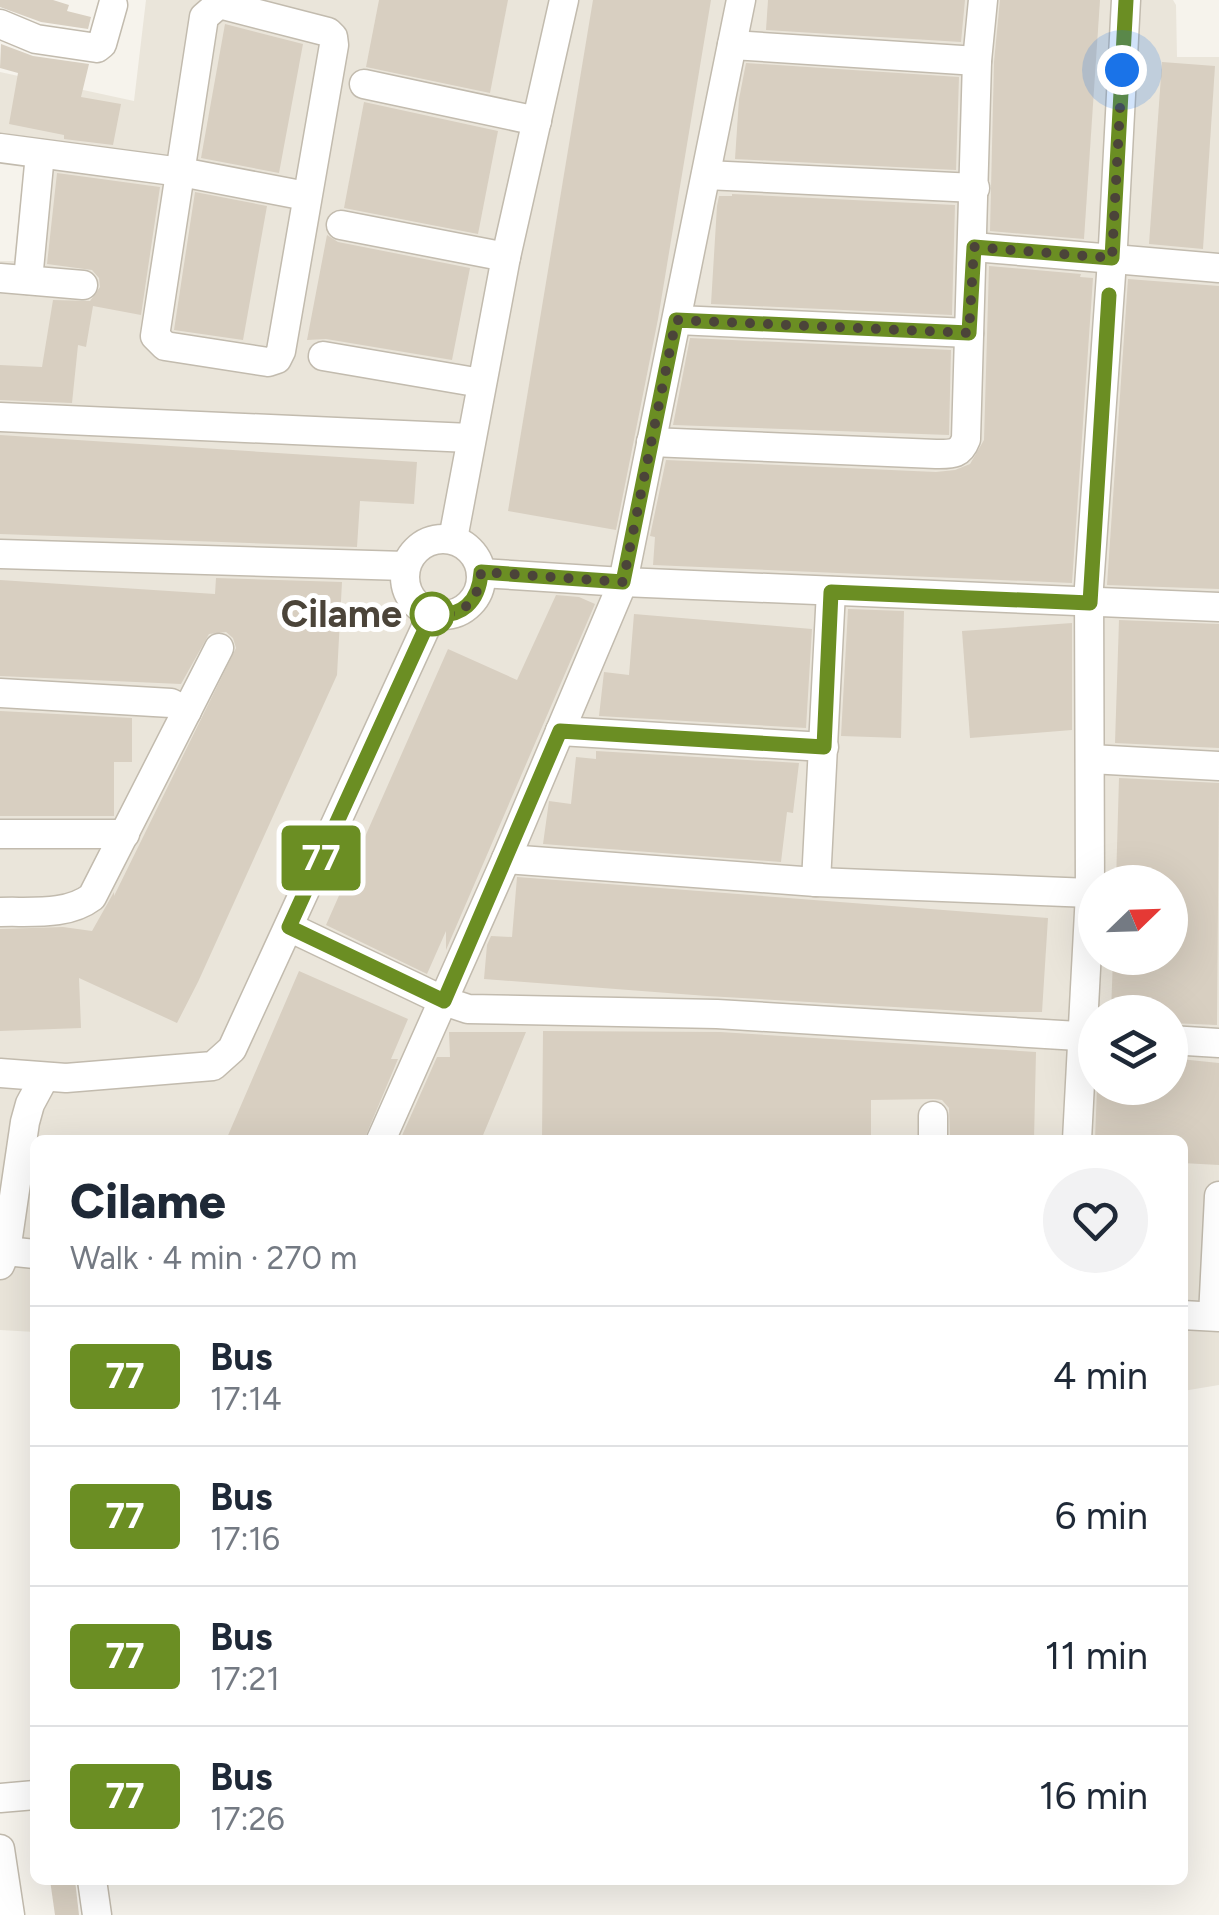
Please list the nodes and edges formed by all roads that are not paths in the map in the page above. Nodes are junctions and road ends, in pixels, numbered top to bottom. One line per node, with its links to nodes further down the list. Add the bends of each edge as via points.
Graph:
1 (564, 0): 10 (street)
2 (740, 0): 7 (street)
3 (983, 0): 8 (street)
4 (1126, 0): 20 (street)
5 (112, 5): 6 (street, via 97,48 36,39)
6 (0, 24)
7 (732, 44): 8 (street); 14 (street)
8 (977, 61): 15 (street)
9 (364, 84): 10 (street)
10 (537, 120): 19 (street)
11 (0, 148): 12 (street)
12 (40, 154): 13 (street); 22 (street)
13 (181, 172): 16 (street); 16 (street, via 204,17 219,4 333,37); 16 (street, via 155,336 164,346 277,359)
14 (706, 175): 15 (street); 24 (street)
15 (975, 188): 18 (street)
16 (306, 196)
17 (341, 224): 19 (street)
18 (974, 247): 20 (street); 25 (street)
19 (506, 257): 27 (street)
20 (1112, 258): 21 (street); 37 (street)
21 (1219, 268)
22 (14, 279): 23 (street)
23 (83, 286)
24 (676, 320): 25 (street); 30 (street)
25 (969, 333): 30 (street, via 966,438 958,452)
26 (323, 356): 27 (street)
27 (480, 383): 29 (street)
28 (0, 417): 29 (street)
29 (470, 438): 31 (street)
30 (652, 442): 35 (street)
31 (453, 539): 33 (street, via 424,543); 34 (street, via 477,558)
32 (0, 554): 33 (street)
33 (406, 566): 39 (street, via 409,596)
34 (481, 572): 35 (street); 39 (street, via 480,588 462,611)
35 (623, 582): 36 (street); 43 (street)
36 (831, 592): 37 (street); 44 (street)
37 (1090, 603): 38 (street); 45 (street)
38 (1219, 607)
39 (432, 614): 54 (street)
40 (219, 648): 42 (street)
41 (0, 693): 42 (street, via 171,703)
42 (187, 712): 48 (street)
43 (560, 731): 44 (street); 49 (street)
44 (824, 747): 51 (street)
45 (1090, 759): 46 (street); 50 (street)
46 (1219, 766)
47 (0, 834): 48 (street)
48 (125, 834): 53 (street, via 80,906)
49 (506, 859): 51 (street); 55 (street)
50 (1090, 865)
51 (816, 882): 52 (street)
52 (1078, 893)
53 (0, 912)
54 (289, 927): 55 (street); 60 (street, via 232,1048 214,1066)
55 (444, 1001): 56 (street, via 468,1010 717,1014); 62 (street)
56 (1078, 1036)
57 (1188, 1041): 58 (street)
58 (1219, 1042)
59 (0, 1073): 60 (street)
60 (44, 1078): 66 (street, via 25,1122)
61 (1081, 1105): 63 (street)
62 (383, 1135)
63 (1078, 1135)
64 (1219, 1196): 68 (street)
65 (30, 1255): 66 (street)
66 (3, 1258)
67 (1188, 1315): 68 (street)
68 (1216, 1316)
69 (30, 1795): 70 (street)
70 (0, 1798)
71 (0, 1850): 73 (street)
72 (93, 1885): 74 (street)
73 (10, 1915)
74 (97, 1915)

